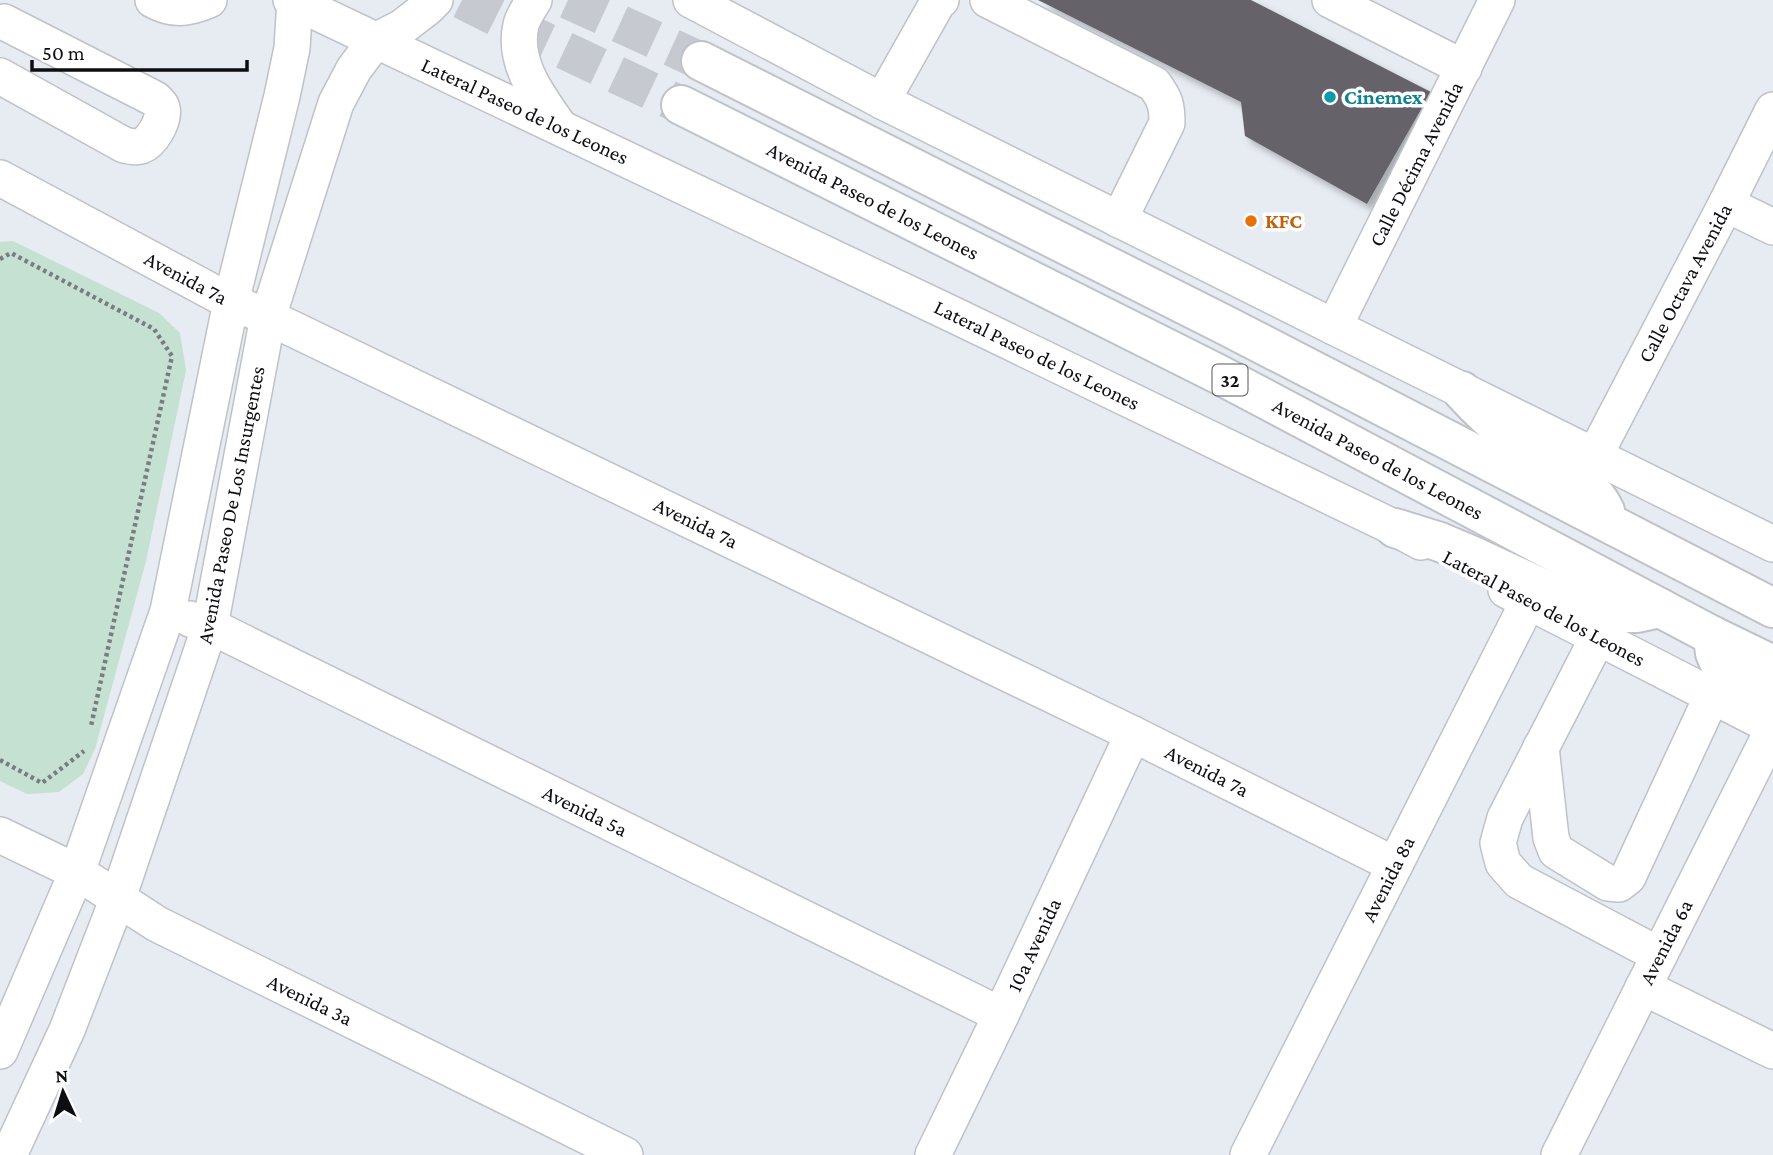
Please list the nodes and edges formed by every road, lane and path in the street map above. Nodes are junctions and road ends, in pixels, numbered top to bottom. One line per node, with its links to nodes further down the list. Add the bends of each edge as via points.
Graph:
1 (153, 0): 2 (street, via 182,8)
2 (209, 0)
3 (435, 0): 12 (street, Avenida Paseo De Los Insurgentes, via 401,28)
4 (534, 0): 19 (street, via 521,23 519,48 527,76)
5 (691, 0): 16 (street)
6 (941, 0): 16 (street)
7 (988, 0): 22 (street, via 1154,85 1165,98 1167,123)
8 (1330, 0): 14 (street)
9 (1497, 0): 14 (street, Calle Décima Avenida)
10 (294, 1): 12 (street, Lateral Paseo de los Leones); 25 (street, Avenida Paseo De Los Insurgentes, via 292,48 282,96)
11 (7, 18): 15 (street, via 155,99 163,111 145,145 124,145)
12 (375, 41): 19 (street, Lateral Paseo de los Leones); 26 (street, Avenida Paseo De Los Insurgentes, via 336,103)
13 (701, 61): 30 (main road, 32)
14 (1464, 68): 27 (street, Calle Décima Avenida)
15 (0, 76)
16 (881, 101): 22 (street)
17 (681, 105): 36 (main road, Avenida Paseo de los Leones / 32, via 1218,374)
18 (1773, 110): 21 (street, Calle Octava Avenida)
19 (559, 126): 31 (street, Lateral Paseo de los Leones)
20 (0, 178): 25 (street, Avenida 7a)
21 (1727, 204): 23 (street); 29 (street, Calle Octava Avenida)
22 (1119, 220): 27 (street)
23 (1773, 227)
24 (0, 259): 47 (path, via 10,253 155,329 172,356)
25 (231, 302): 26 (street, Avenida 7a); 38 (street, Avenida Paseo De Los Insurgentes)
26 (268, 317): 39 (street, Avenida Paseo De Los Insurgentes); 46 (street, Avenida 7a)
27 (1334, 327): 28 (street)
28 (1462, 391): 29 (street); 30 (main road, via 1482,414 1594,493)
29 (1595, 455): 32 (street)
30 (1611, 526): 33 (main road, 32)
31 (1395, 528): 35 (street, Lateral Paseo de los Leones); 36 (main road, via 1462,551 1585,608 1613,613)
32 (1773, 544)
33 (1715, 579): 34 (main road); 37 (main road, 32)
34 (1773, 584)
35 (1528, 602): 41 (street, Lateral Paseo de los Leones); 52 (street, Avenida 8a)
36 (1660, 608): 40 (main road, Avenida Paseo de los Leones / 32)
37 (1773, 608)
38 (168, 611): 39 (street, Avenida 5a); 53 (street, Avenida Paseo De Los Insurgentes)
39 (210, 626): 54 (street, Avenida Paseo De Los Insurgentes); 57 (street, Avenida 5a)
40 (1713, 636): 42 (main road, Avenida Paseo de los Leones / 32); 44 (main road, via 1722,667)
41 (1598, 637): 43 (street, Lateral Paseo de los Leones); 48 (street)
42 (1773, 665)
43 (1712, 696): 45 (street, Lateral Paseo de los Leones); 48 (street, via 1628,877 1619,884 1608,883 1556,851)
44 (1773, 704)
45 (1773, 728): 55 (street, Avenida 6a)
46 (1133, 734): 52 (street, Avenida 7a); 57 (street, 10a Avenida)
47 (89, 736)
48 (1541, 747): 55 (street, via 1505,818 1498,843 1503,863 1519,881)
49 (86, 749): 50 (path, via 42,783)
50 (0, 760)
51 (0, 835): 53 (street, Avenida 3a)
52 (1395, 865): 63 (street, Avenida 8a)
53 (77, 872): 54 (street, Avenida 3a); 58 (street, Avenida Paseo De Los Insurgentes)
54 (118, 898): 60 (street, Avenida Paseo De Los Insurgentes, via 68,1030); 61 (street, Avenida 3a, via 157,924)
55 (1660, 955): 56 (street, Avenida 6a)
56 (1643, 987): 59 (street); 64 (street, Avenida 6a)
57 (1001, 1016): 62 (street, 10a Avenida)
58 (0, 1051)
59 (1773, 1051)
60 (9, 1155)
61 (625, 1155)
62 (933, 1155)
63 (1248, 1155)
64 (1559, 1155)

